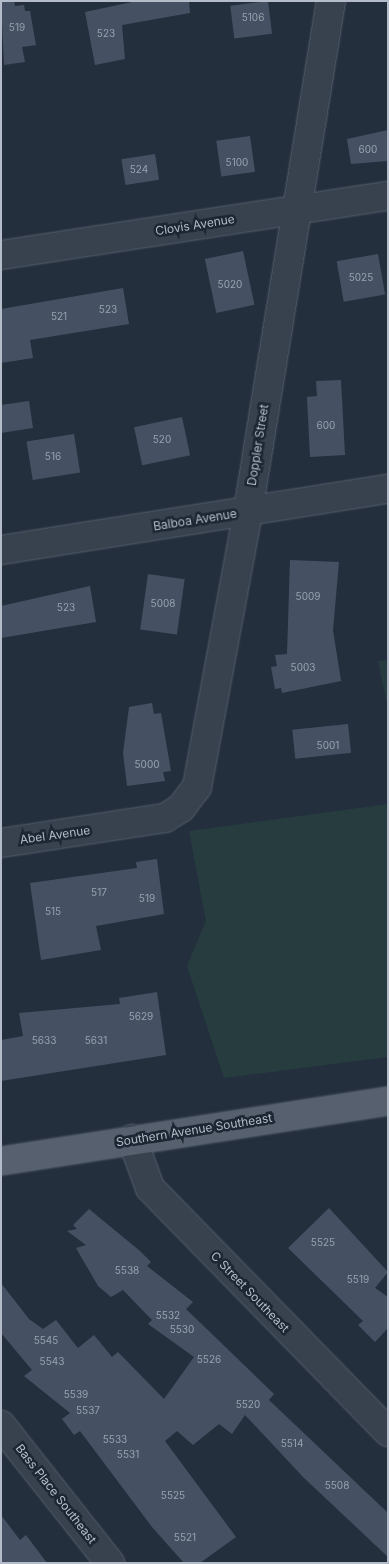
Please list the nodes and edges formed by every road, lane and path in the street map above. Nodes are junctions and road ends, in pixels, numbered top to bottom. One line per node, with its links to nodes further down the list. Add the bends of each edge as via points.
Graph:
1 (331, 1): 3 (street, Doppler Street)
2 (388, 196): 3 (street, Clovis Avenue)
3 (294, 210): 4 (street, Clovis Avenue); 6 (street, Doppler Street)
4 (1, 255)
5 (388, 489): 6 (street, Balboa Avenue)
6 (248, 511): 7 (street, Balboa Avenue); 8 (street, Doppler Street, via 197,787 174,814)
7 (1, 550)
8 (108, 827): 9 (street, Abel Avenue)
9 (1, 843)
10 (388, 1100): 11 (main road, Southern Avenue Southeast)
11 (132, 1139): 12 (main road, Southern Avenue Southeast); 14 (street, C Street Southeast, via 150,1188)
12 (1, 1161)
13 (1, 1424): 15 (street, Bass Place Southeast)
14 (388, 1432)
15 (110, 1563)

